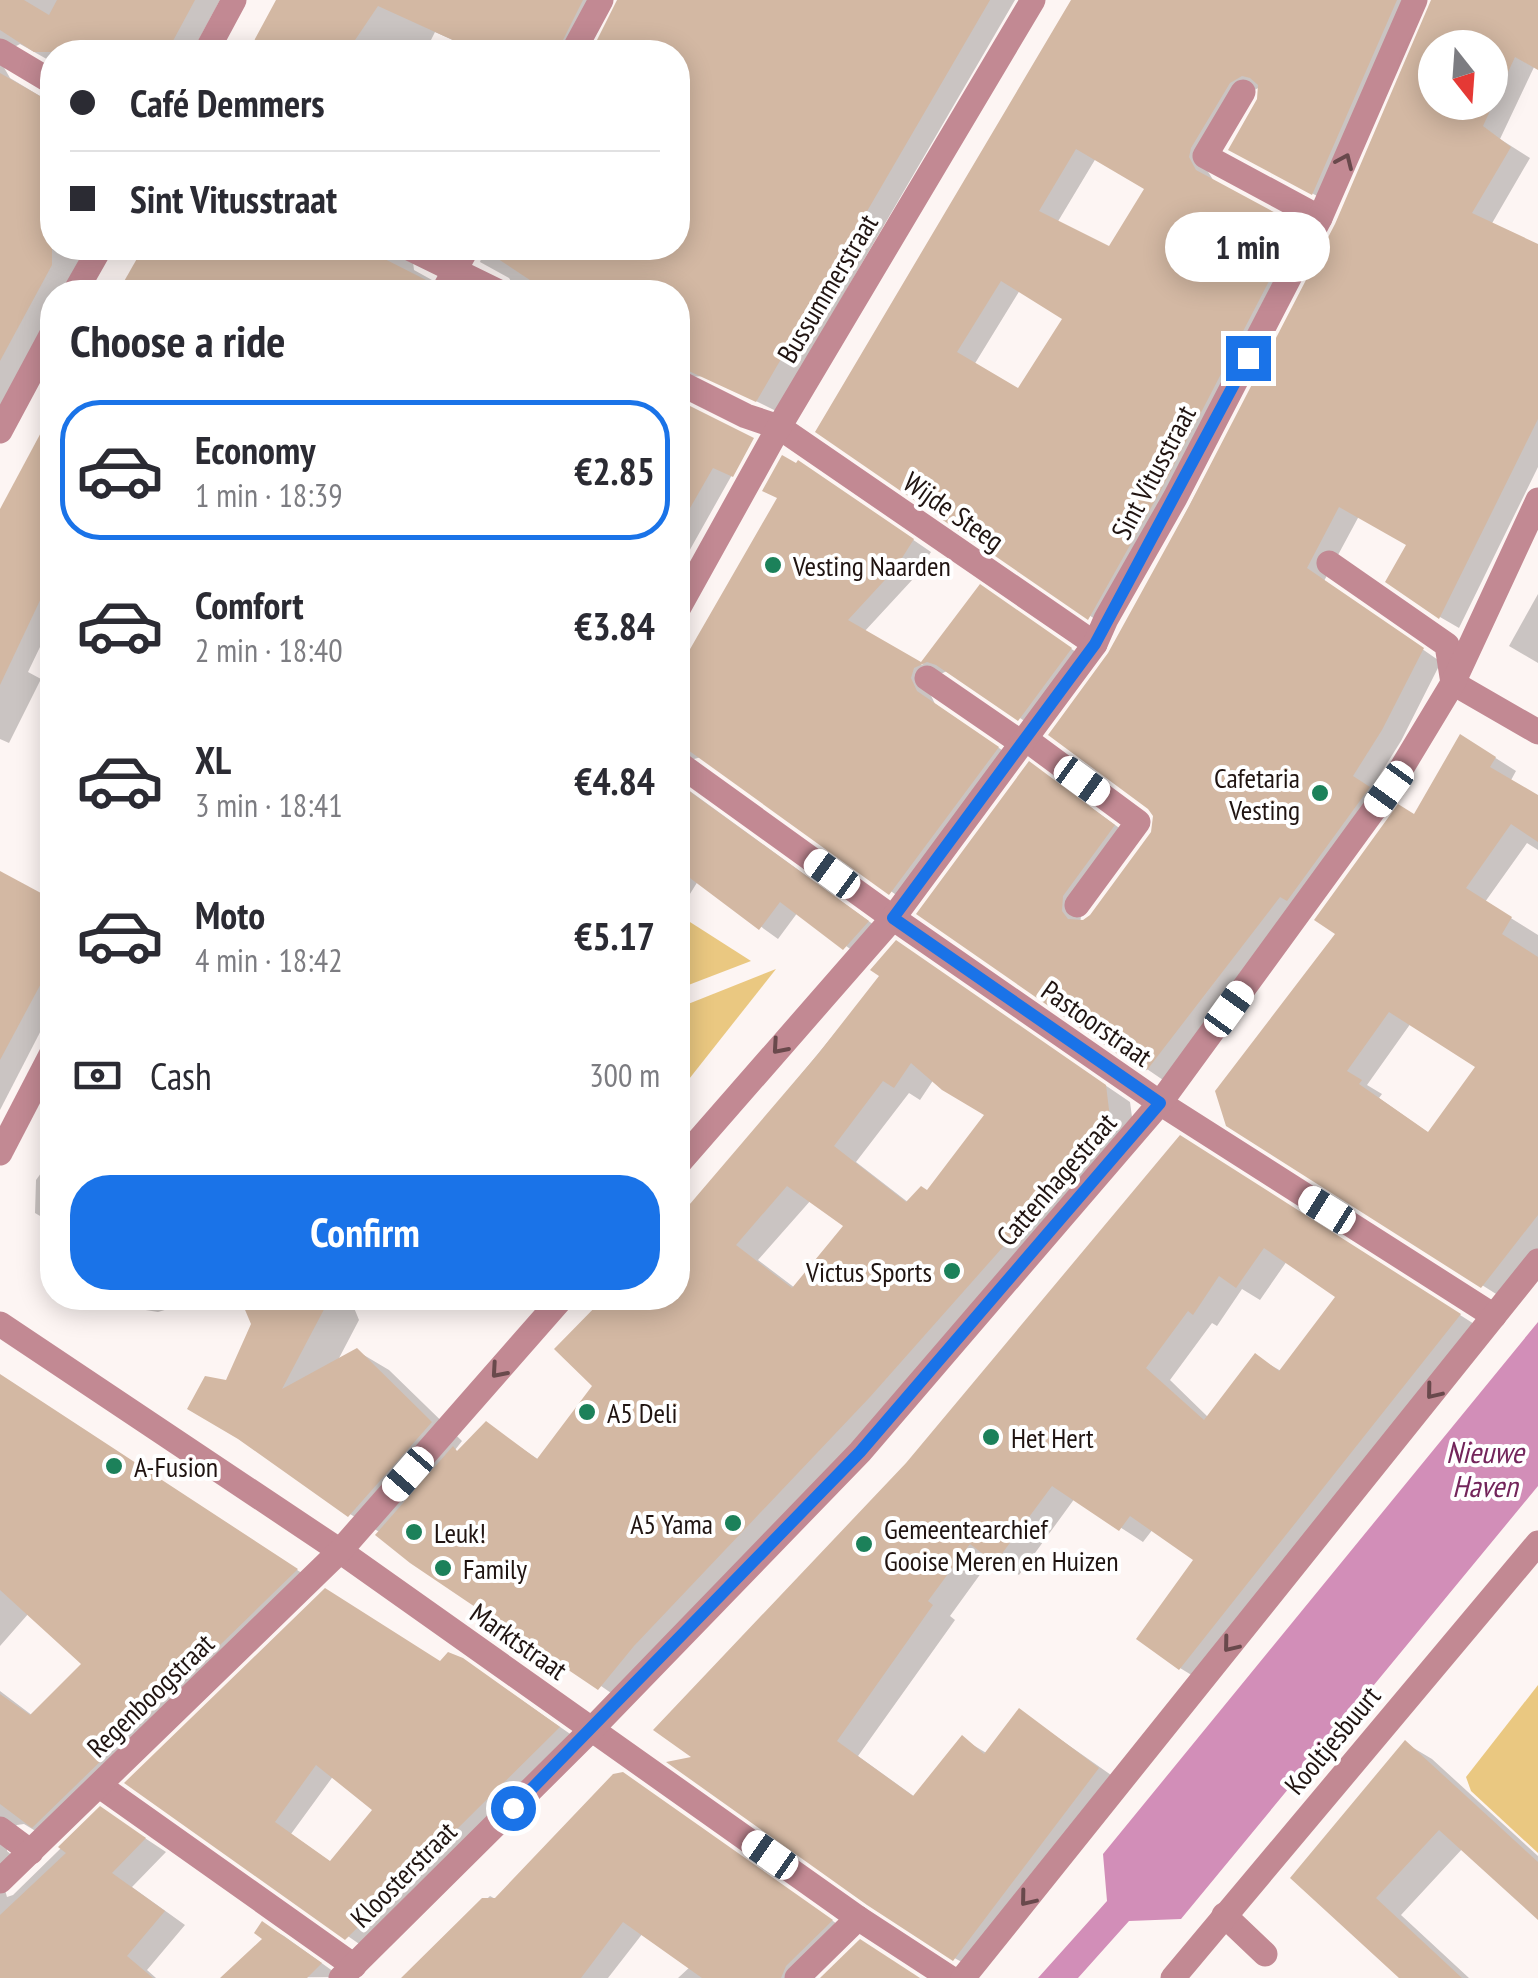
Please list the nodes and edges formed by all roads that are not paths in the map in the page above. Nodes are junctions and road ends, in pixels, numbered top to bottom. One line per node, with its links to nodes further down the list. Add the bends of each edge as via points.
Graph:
1 (234, 0): 5 (street)
2 (601, 0): 6 (street)
3 (1033, 0): 13 (street, Bussummerstraat)
4 (1415, 0): 10 (street, Sint Vitusstraat, one-way to 4)
5 (212, 40)
6 (579, 40)
7 (0, 52): 8 (street)
8 (40, 75)
9 (1244, 92): 10 (street, via 1204,156)
10 (1320, 218): 18 (street, Sint Vitusstraat)
11 (40, 356): 14 (street)
12 (690, 388): 13 (street, Wijde Steeg)
13 (779, 427): 17 (street, Bussummerstraat); 18 (street, Wijde Steeg)
14 (0, 431)
15 (1538, 500): 20 (street, Cattenhagestraat)
16 (1328, 563): 20 (street, via 1447,644)
17 (690, 587)
18 (1095, 644): 22 (street, Sint Vitusstraat)
19 (927, 678): 22 (street)
20 (1453, 683): 21 (street); 27 (street, Cattenhagestraat, via 1389,789)
21 (1538, 732)
22 (1025, 742): 24 (street, via 1138,822); 25 (street, Sint Vitusstraat)
23 (690, 771): 25 (street, Pastoorstraat)
24 (1077, 905)
25 (893, 918): 27 (street, Pastoorstraat); 28 (street, Sint Vitusstraat, one-way to 28)
26 (40, 1077): 29 (street)
27 (1160, 1103): 32 (street, Pastoorstraat); 36 (street, Cattenhagestraat, via 860,1452)
28 (690, 1150)
29 (0, 1153)
30 (1538, 1261): 32 (street)
31 (551, 1310): 35 (street, one-way to 35)
32 (1494, 1316): 47 (street, one-way to 47)
33 (0, 1324): 35 (street, Marktstraat)
34 (1538, 1542): 41 (street, Kooltjesbuurt)
35 (340, 1551): 36 (street, Marktstraat); 37 (street, Regenboogstraat)
36 (592, 1729): 42 (street, Marktstraat); 44 (street, Kloosterstraat)
37 (100, 1786): 39 (street, Regenboogstraat); 44 (street)
38 (0, 1829): 39 (street)
39 (30, 1852): 40 (street, Regenboogstraat)
40 (0, 1881)
41 (1224, 1915): 43 (street); 48 (street, Kooltjesbuurt)
42 (858, 1918): 45 (street); 46 (street, Marktstraat)
43 (1265, 1954)
44 (347, 1972)
45 (797, 1978)
46 (950, 1978)
47 (963, 1978)
48 (1172, 1978)

